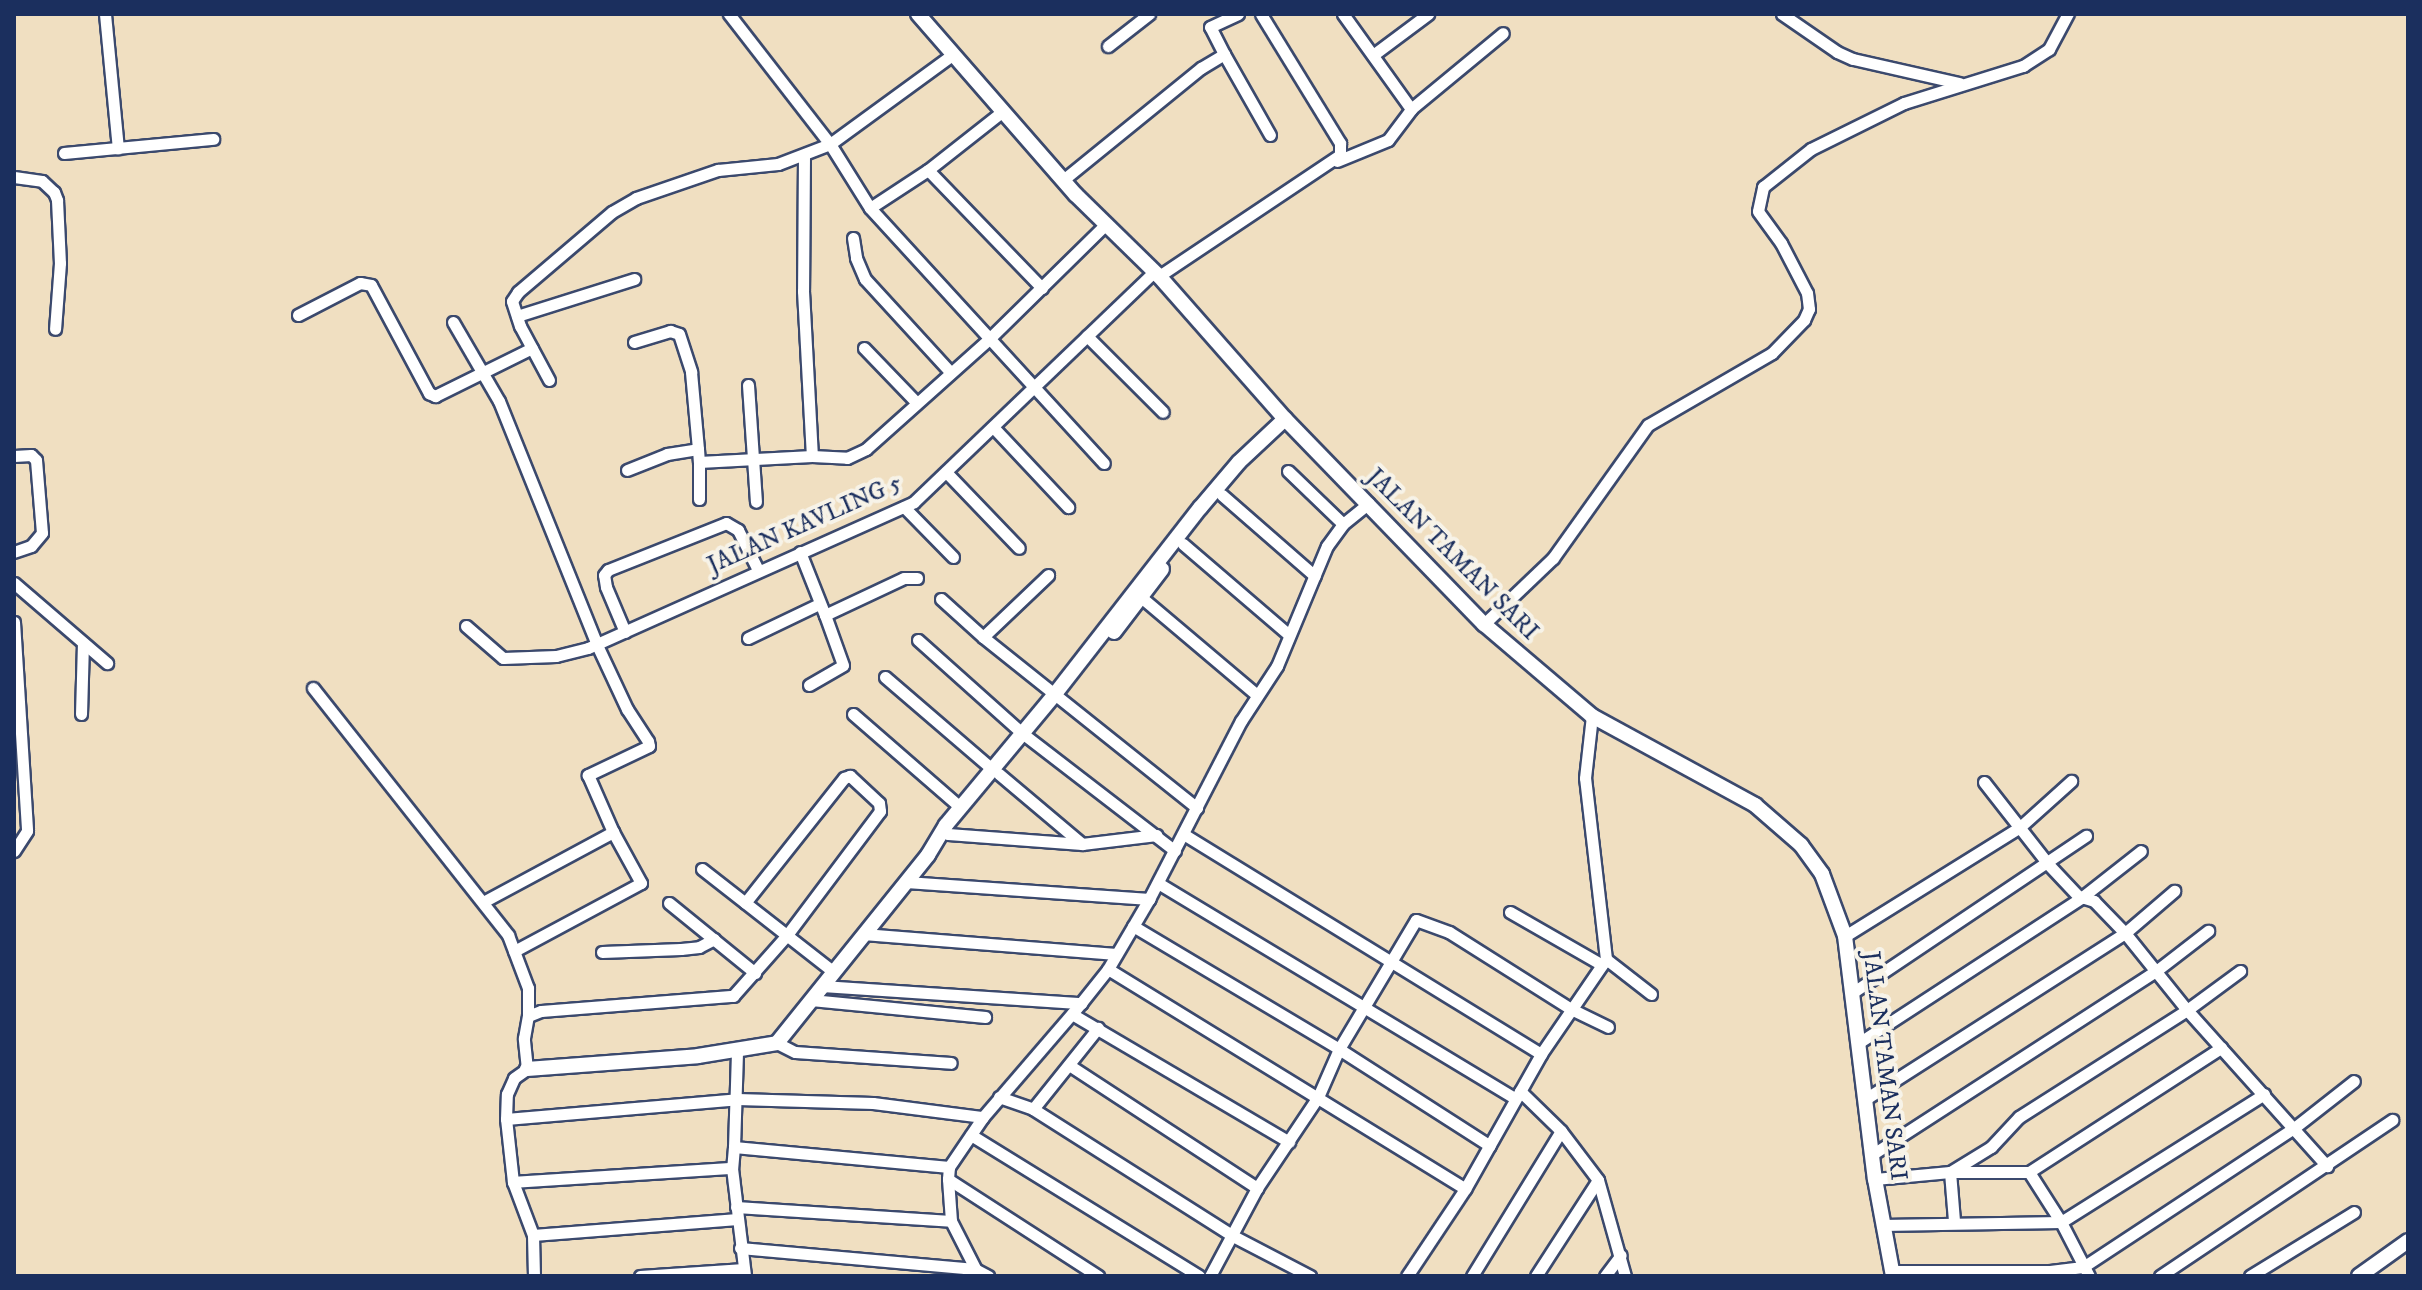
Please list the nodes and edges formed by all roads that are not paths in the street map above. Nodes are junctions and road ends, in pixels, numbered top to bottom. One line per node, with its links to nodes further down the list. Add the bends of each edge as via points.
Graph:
1 (105, 14): 22 (street)
2 (729, 14): 21 (street)
3 (1149, 14): 12 (street)
4 (1238, 14): 13 (street, via 1210,27)
5 (1261, 14): 25 (street, via 1340,143)
6 (1343, 14): 15 (street)
7 (1428, 14): 15 (street)
8 (1782, 14): 16 (street, via 1853,59)
9 (2068, 14): 16 (street, via 2041,56)
10 (923, 16): 14 (street, JALAN TAMAN SARI)
11 (1503, 33): 17 (street, JALAN KAVLING 5)
12 (1108, 46)
13 (1224, 54): 19 (street); 28 (street)
14 (952, 55): 18 (street, JALAN TAMAN SARI); 21 (street)
15 (1373, 55): 17 (street)
16 (1959, 83): 85 (street, via 1839,134 1763,187 1758,211 1807,293 1804,320 1772,353 1648,425 1553,558)
17 (1411, 109): 25 (street, JALAN KAVLING 5, via 1388,140)
18 (1003, 111): 26 (street); 28 (street, JALAN TAMAN SARI)
19 (1270, 135)
20 (213, 139): 22 (street)
21 (830, 144): 24 (street); 29 (street)
22 (118, 148): 23 (street)
23 (64, 153)
24 (804, 156): 36 (street, via 718,170 636,198 612,212 518,292 512,301); 55 (street, via 803,291)
25 (1337, 161): 32 (street, JALAN KAVLING 5)
26 (928, 170): 29 (street); 34 (street)
27 (14, 177): 38 (street, via 42,181 57,200)
28 (1063, 180): 30 (street, JALAN TAMAN SARI)
29 (870, 208): 40 (street)
30 (1105, 225): 32 (street, JALAN TAMAN SARI); 34 (street)
31 (853, 238): 45 (street, via 865,279)
32 (1156, 274): 39 (street, JALAN KAVLING 5); 51 (street, JALAN TAMAN SARI)
33 (634, 279): 36 (street)
34 (1042, 288): 40 (street)
35 (298, 315): 44 (street, via 360,283 371,285 429,393 435,396)
36 (517, 316): 42 (street)
37 (453, 322): 44 (street)
38 (55, 329)
39 (1087, 336): 48 (street, JALAN KAVLING 5); 50 (street)
40 (990, 338): 45 (street); 48 (street)
41 (634, 342): 54 (street, via 670,331 679,334 691,372)
42 (532, 348): 44 (street); 46 (street)
43 (864, 348): 49 (street)
44 (481, 370): 93 (street, via 499,401)
45 (951, 373): 49 (street)
46 (549, 380)
47 (748, 385): 57 (street)
48 (1035, 386): 52 (street, JALAN KAVLING 5); 58 (street)
49 (917, 403): 55 (street, via 866,449 847,458)
50 (1163, 412)
51 (1285, 419): 56 (street); 65 (street, JALAN TAMAN SARI)
52 (993, 427): 61 (street, JALAN KAVLING 5); 67 (street)
53 (14, 456): 72 (street, via 31,455 36,460 42,533 31,546)
54 (699, 456): 57 (street); 59 (street, via 667,454); 63 (street)
55 (812, 456): 57 (street)
56 (1249, 456): 62 (street); 68 (street)
57 (753, 458): 64 (street)
58 (1104, 463)
59 (627, 470)
60 (1288, 471): 69 (street)
61 (946, 472): 66 (street, JALAN KAVLING 5); 71 (street)
62 (1222, 495): 68 (street); 78 (street)
63 (699, 499)
64 (756, 502)
65 (1369, 503): 69 (street); 85 (street, JALAN TAMAN SARI)
66 (904, 507): 73 (street, JALAN KAVLING 5); 74 (street)
67 (1068, 507)
68 (1204, 510): 70 (street); 75 (street)
69 (1343, 524): 78 (street)
70 (1183, 544): 75 (street); 88 (street)
71 (1019, 548)
72 (14, 552)
73 (800, 552): 76 (street, JALAN KAVLING 5); 83 (street)
74 (953, 557)
75 (1160, 564): 81 (street)
76 (758, 570): 87 (street, JALAN KAVLING 5); 87 (street, via 738,530 726,523 608,570 606,587)
77 (1048, 575): 89 (street)
78 (1315, 576): 88 (street)
79 (917, 578): 83 (street, via 904,578)
80 (14, 583): 92 (street)
81 (1138, 594): 98 (street); 99 (street)
82 (941, 599): 89 (street)
83 (822, 610): 90 (street); 96 (street, via 843,665)
84 (14, 622): 116 (street, via 27,831)
85 (1484, 624): 102 (street, JALAN TAMAN SARI)
86 (466, 626): 93 (street, JALAN KAVLING 5, via 503,658 556,656)
87 (625, 632): 93 (street, JALAN KAVLING 5)
88 (1289, 635): 98 (street)
89 (983, 637): 99 (street)
90 (748, 638)
91 (918, 640): 103 (street)
92 (83, 643): 94 (street); 100 (street)
93 (592, 646): 110 (street, via 649,746 588,775)
94 (107, 663)
95 (885, 677): 104 (street)
96 (809, 685)
97 (313, 688): 126 (street)
98 (1257, 695): 108 (street)
99 (1058, 696): 103 (street); 108 (street)
100 (81, 714)
101 (853, 714): 107 (street)
102 (1592, 716): 135 (street, JALAN TAMAN SARI, via 1755,805 1783,826 1822,874); 141 (street, via 1585,778)
103 (1025, 736): 104 (street); 111 (street)
104 (996, 771): 107 (street); 113 (street); 115 (street)
105 (2071, 781): 109 (street)
106 (1984, 782): 109 (street)
107 (960, 807): 113 (street)
108 (1197, 808): 112 (street)
109 (2020, 827): 119 (street); 135 (street)
110 (613, 832): 126 (street); 137 (street, via 641,883)
111 (1156, 835): 115 (street); 117 (street)
112 (1185, 835): 117 (street); 140 (street)
113 (942, 836): 115 (street); 121 (street)
114 (2086, 836): 119 (street)
115 (1082, 844)
116 (14, 851)
117 (1175, 851): 122 (street)
118 (2141, 851): 124 (street)
119 (2048, 864): 124 (street); 148 (street)
120 (702, 869): 128 (street)
121 (906, 882): 125 (street); 133 (street)
122 (1158, 883): 125 (street); 152 (street)
123 (2174, 891): 132 (street)
124 (2081, 898): 132 (street, via 2094,901); 160 (street)
125 (1149, 899): 130 (street)
126 (483, 902): 137 (street)
127 (669, 903): 136 (street)
128 (745, 903): 134 (street); 134 (street, via 850,776 879,803 880,811)
129 (1510, 912): 141 (street)
130 (1133, 926): 139 (street); 163 (street)
131 (2208, 931): 143 (street)
132 (2125, 933): 143 (street); 174 (street)
133 (863, 934): 139 (street); 145 (street)
134 (787, 935): 145 (street); 146 (street)
135 (1845, 936): 148 (street, JALAN TAMAN SARI)
136 (714, 939): 138 (street, via 699,947); 146 (street)
137 (514, 951): 156 (street, via 528,988)
138 (602, 952)
139 (1116, 954): 142 (street)
140 (1390, 960): 152 (street); 153 (street, via 1411,923 1419,919 1449,932); 165 (street)
141 (1604, 962): 149 (street); 153 (street)
142 (1108, 969): 151 (street); 173 (street)
143 (2156, 971): 154 (street); 186 (street)
144 (2240, 971): 154 (street)
145 (834, 972): 147 (street)
146 (755, 973): 156 (street, via 733,996)
147 (822, 986): 150 (street); 151 (street)
148 (1852, 993): 160 (street, JALAN TAMAN SARI)
149 (1651, 994)
150 (811, 1000): 157 (street); 161 (street)
151 (1081, 1003): 155 (street)
152 (1364, 1005): 163 (street); 170 (street)
153 (1571, 1009): 158 (street); 165 (street)
154 (2187, 1010): 162 (street); 190 (street, via 2019,1117 1991,1147)
155 (1072, 1014): 159 (street); 172 (street)
156 (528, 1016): 168 (street)
157 (985, 1017)
158 (1608, 1027)
159 (1098, 1028): 167 (street); 183 (street)
160 (1860, 1042): 174 (street, JALAN TAMAN SARI)
161 (777, 1043): 164 (street); 166 (street, via 795,1052)
162 (2221, 1048): 171 (street); 189 (street)
163 (1339, 1049): 173 (street); 184 (street)
164 (737, 1052): 168 (street); 175 (street)
165 (1541, 1054): 170 (street)
166 (951, 1063)
167 (1069, 1065): 176 (street); 195 (street)
168 (527, 1069): 178 (street, via 514,1078 507,1094)
169 (2354, 1081): 180 (street)
170 (1518, 1094): 181 (street); 184 (street)
171 (2264, 1094): 180 (street); 201 (street)
172 (999, 1097): 176 (street); 177 (street)
173 (1318, 1097): 183 (street); 196 (street)
174 (1867, 1098): 186 (street, JALAN TAMAN SARI)
175 (737, 1099): 177 (street, via 873,1103); 178 (street); 185 (street)
176 (1033, 1109): 204 (street)
177 (983, 1117): 182 (street)
178 (506, 1119): 194 (street)
179 (2392, 1120): 187 (street)
180 (2294, 1128): 187 (street); 210 (street)
181 (1561, 1131): 193 (street); 221 (street)
182 (971, 1135): 191 (street); 217 (street)
183 (1289, 1142): 195 (street)
184 (1490, 1146): 196 (street)
185 (734, 1147): 188 (street); 191 (street)
186 (1873, 1154): 192 (street, JALAN TAMAN SARI)
187 (2327, 1166): 225 (street)
188 (732, 1168): 194 (street); 198 (street)
189 (2033, 1170): 190 (street); 201 (street)
190 (1950, 1172): 192 (street); 200 (street)
191 (948, 1173): 199 (street); 216 (street)
192 (1875, 1179): 202 (street, JALAN TAMAN SARI)
193 (1598, 1180): 207 (street); 222 (street)
194 (513, 1182): 203 (street)
195 (1257, 1188): 204 (street)
196 (1465, 1189): 220 (street)
197 (2354, 1212): 226 (street)
198 (736, 1213): 199 (street); 203 (street); 206 (street)
199 (951, 1221): 208 (street)
200 (1954, 1221): 201 (street); 202 (street)
201 (2061, 1222): 210 (street)
202 (1882, 1225): 212 (street, JALAN TAMAN SARI)
203 (533, 1235): 213 (street)
204 (1233, 1236): 209 (street); 218 (street)
205 (2408, 1241): 227 (street)
206 (740, 1248): 208 (street); 211 (street)
207 (1621, 1255): 223 (street); 224 (street)
208 (977, 1272): 215 (street)
209 (1294, 1272): 219 (street)
210 (2086, 1272): 212 (street)
211 (745, 1273): 214 (street)
212 (1893, 1273)
213 (534, 1276)
214 (640, 1276)
215 (988, 1276)
216 (1098, 1276)
217 (1199, 1276)
218 (1210, 1276)
219 (1310, 1276)
220 (1407, 1276)
221 (1472, 1276)
222 (1536, 1276)
223 (1605, 1276)
224 (1625, 1276)
225 (2160, 1276)
226 (2250, 1276)
227 (2359, 1276)

